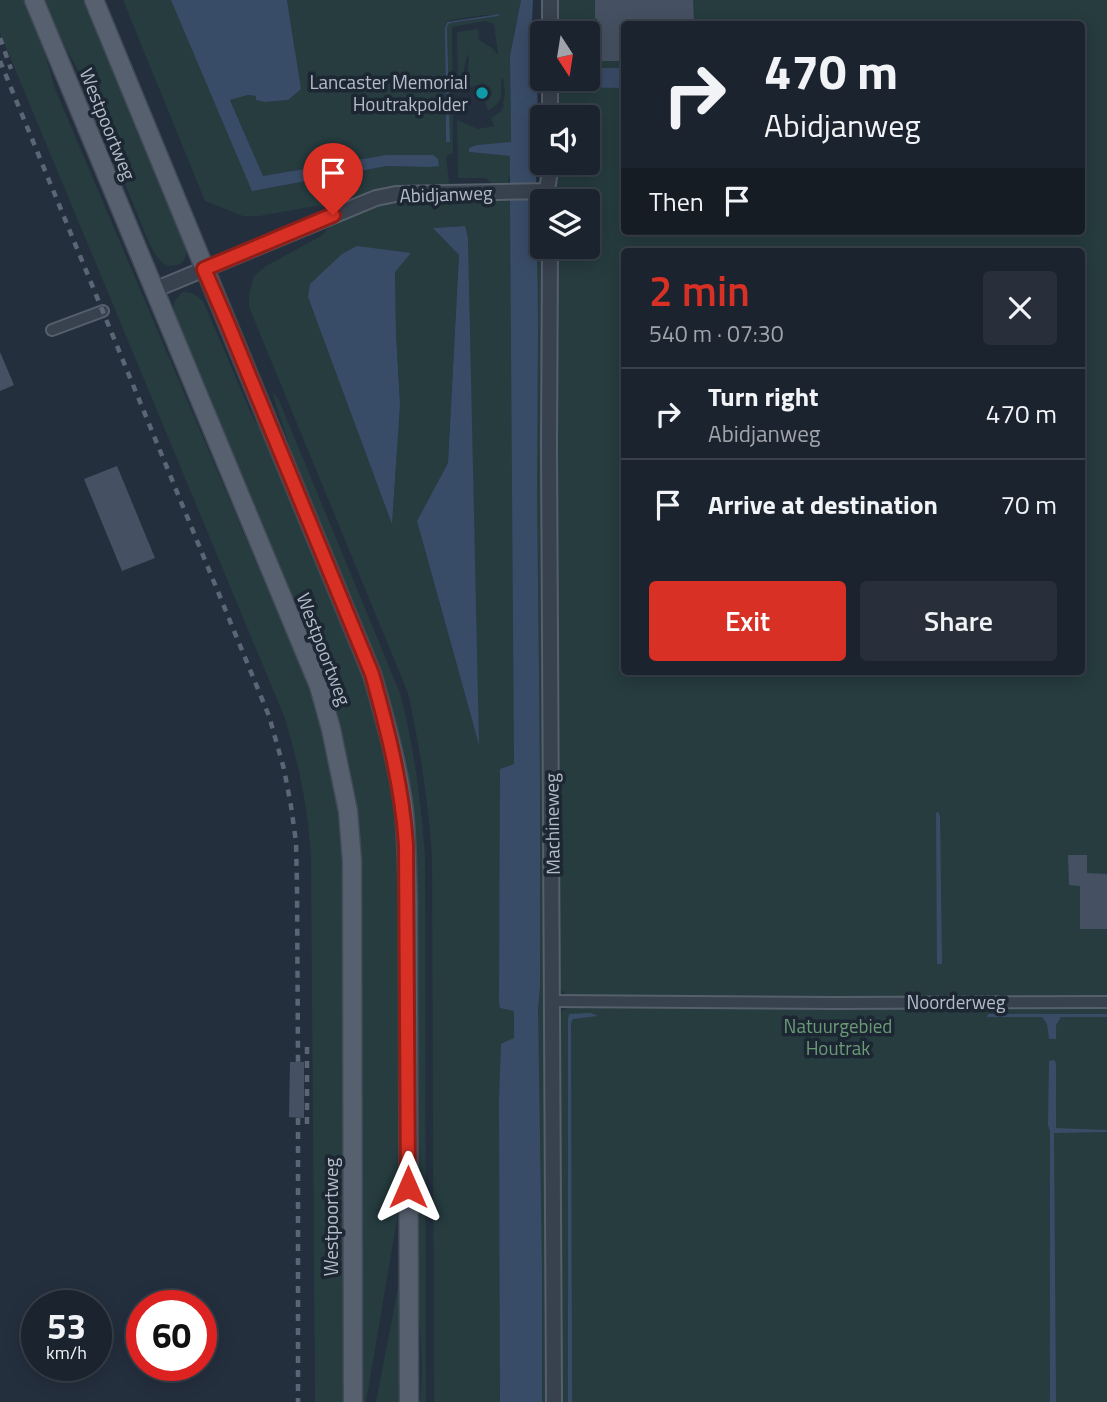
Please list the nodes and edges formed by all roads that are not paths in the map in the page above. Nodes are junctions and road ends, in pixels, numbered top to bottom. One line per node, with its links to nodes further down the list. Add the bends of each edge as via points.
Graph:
1 (34, 0): 8 (main road, Westpoortweg)
2 (94, 0): 7 (main road, Westpoortweg)
3 (550, 0): 4 (street)
4 (550, 21)
5 (530, 194): 7 (street, Abidjanweg, via 376,198)
6 (551, 259): 11 (street, Machineweg)
7 (204, 269): 8 (street, Abidjanweg); 14 (main road, Westpoortweg, via 372,674 404,811)
8 (154, 290): 13 (main road, Westpoortweg, via 318,686 348,811 352,861)
9 (103, 311): 10 (street)
10 (52, 330)
11 (553, 1001): 12 (street, Noorderweg); 15 (street, Machineweg)
12 (1107, 1002)
13 (353, 1402)
14 (409, 1402)
15 (554, 1402)

